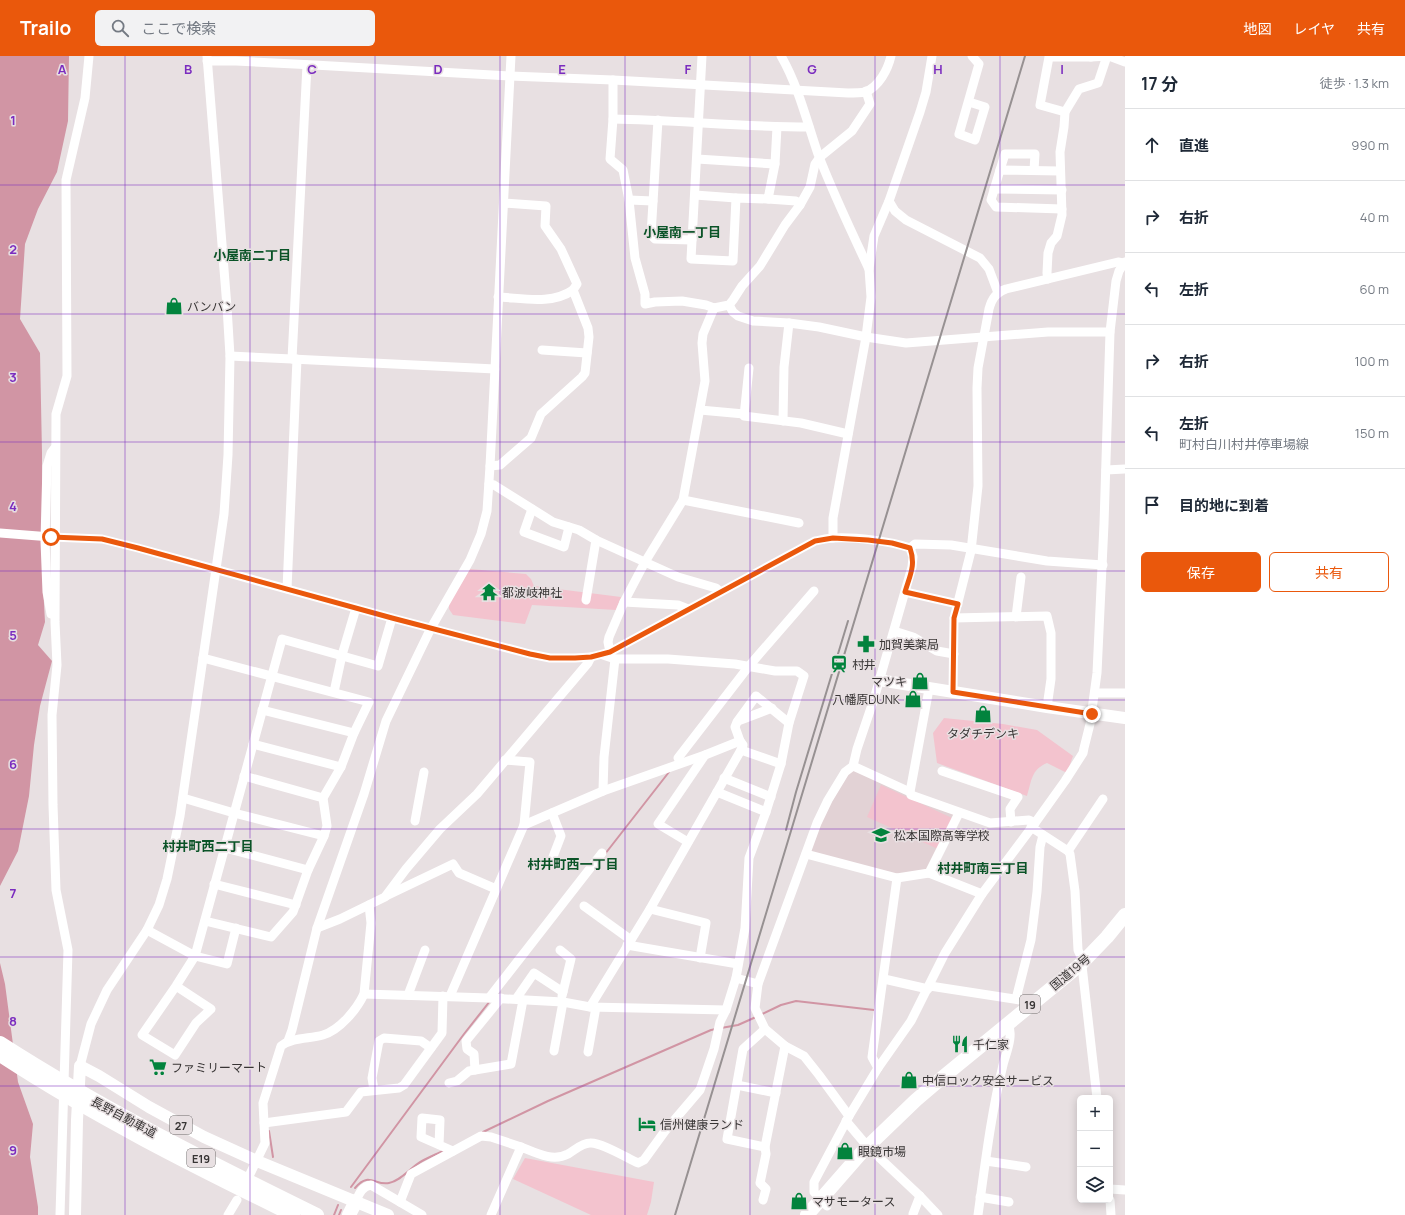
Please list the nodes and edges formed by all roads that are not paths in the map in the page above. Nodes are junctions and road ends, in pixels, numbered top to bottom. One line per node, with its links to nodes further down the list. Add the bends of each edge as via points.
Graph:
1 (89, 56): 66 (street, via 85,98 66,180 67,376 56,414)
2 (511, 56): 14 (street)
3 (702, 56): 16 (street)
4 (781, 56): 17 (street)
5 (891, 56): 18 (street, via 885,74)
6 (932, 56): 39 (street, via 926,92)
7 (972, 56): 19 (street, via 979,64)
8 (1109, 56): 9 (street); 13 (street); 20 (street, via 1098,83 1079,89)
9 (1091, 57): 20 (street, via 1049,57 1040,105)
10 (207, 59): 11 (street); 58 (street)
11 (236, 59): 12 (street)
12 (311, 62): 14 (street); 59 (street)
13 (1125, 62)
14 (510, 76): 15 (street); 40 (street)
15 (613, 80): 16 (street); 21 (street)
16 (701, 85): 17 (street); 23 (street)
17 (796, 90): 18 (street, via 848,93); 25 (street)
18 (866, 91): 26 (street, via 870,104 852,131)
19 (969, 102)
20 (1065, 112): 31 (street)
21 (613, 119): 22 (street); 37 (street, via 610,159 623,170)
22 (658, 120): 23 (street); 38 (street)
23 (698, 122): 24 (street); 27 (street)
24 (776, 127): 25 (street); 28 (street)
25 (809, 127): 26 (street)
26 (820, 157): 41 (street, via 815,164 810,187); 45 (street)
27 (697, 159): 28 (street); 34 (street)
28 (775, 164): 36 (street)
29 (1000, 170): 30 (street); 30 (street, via 1005,154 1035,154); 32 (street)
30 (1034, 170): 31 (street)
31 (1060, 171): 33 (street)
32 (994, 189): 33 (street); 42 (street, via 990,200 996,207)
33 (1062, 190): 42 (street)
34 (695, 195): 35 (street); 43 (street)
35 (736, 198): 36 (street); 43 (street, via 733,261 691,260)
36 (768, 199): 41 (street, via 796,201)
37 (629, 200): 38 (street); 51 (street, via 634,258 645,294 645,304 682,302)
38 (653, 201): 43 (street, via 651,235 654,239)
39 (890, 201): 45 (street, via 874,236); 48 (street, via 895,212 906,220 980,258 989,269)
40 (504, 204): 47 (street, via 546,206 546,226 561,249 577,284); 49 (street)
41 (800, 204): 50 (street, via 760,266)
42 (1062, 209): 46 (street, via 1057,236 1051,243 1048,253)
43 (692, 240)
44 (1124, 262): 46 (street); 53 (street, via 1116,281)
45 (869, 269): 55 (street, via 871,297)
46 (1048, 279): 48 (street)
47 (573, 290): 49 (street, via 568,294 546,299); 57 (street, via 588,328)
48 (998, 292): 54 (street, via 988,309)
49 (498, 297): 61 (street)
50 (729, 305): 51 (street); 52 (street, via 738,316 753,321)
51 (714, 308): 62 (street, via 703,334 705,381)
52 (789, 323): 55 (street); 64 (street, via 784,367)
53 (1110, 332): 54 (street); 69 (street)
54 (985, 336): 55 (street, via 906,343); 79 (street, via 978,368 978,486)
55 (866, 337): 65 (street)
56 (542, 350): 57 (street)
57 (587, 354): 67 (street, via 585,373 541,414 531,438 500,464)
58 (230, 356): 59 (street); 83 (street, via 228,456 224,514)
59 (295, 359): 61 (street); 85 (street)
60 (749, 368): 63 (street)
61 (495, 369): 67 (street)
62 (700, 410): 63 (street); 71 (street)
63 (744, 414): 64 (street)
64 (783, 421): 65 (street)
65 (848, 434): 77 (street, via 833,518)
66 (56, 446): 76 (street); 97 (street, via 47,466 45,541 47,592)
67 (490, 466): 70 (street)
68 (1125, 469): 69 (street)
69 (1106, 470): 82 (street)
70 (489, 484): 72 (street); 98 (street, via 485,522 481,534 470,560)
71 (683, 500): 73 (street); 81 (street)
72 (532, 509): 74 (street, via 553,522); 74 (street, via 524,532 564,547)
73 (799, 523)
74 (569, 527): 78 (street)
75 (0, 533): 76 (street)
76 (53, 537): 83 (street, via 102,539); 97 (street)
77 (833, 538): 80 (street, via 873,540); 87 (street, via 806,545)
78 (596, 540): 81 (street); 89 (street)
79 (972, 547): 80 (street, via 915,544); 82 (street, via 1047,561); 91 (street)
80 (910, 548): 88 (street, via 913,557 912,567)
81 (645, 562): 87 (street, via 678,577 716,588); 90 (street)
82 (1103, 565): 111 (street)
83 (216, 570): 85 (street); 104 (street)
84 (1021, 576): 94 (street)
85 (287, 589): 92 (street)
86 (814, 591): 105 (street)
87 (720, 592): 93 (street)
88 (905, 592): 91 (street); 99 (street)
89 (586, 600)
90 (624, 602): 93 (street, via 678,605); 102 (street, via 609,636)
91 (958, 604): 96 (street)
92 (356, 608): 95 (street); 101 (street)
93 (688, 609): 102 (street)
94 (1016, 617): 96 (street); 113 (street, via 1047,616 1051,633 1051,679)
95 (392, 618): 98 (street); 101 (street, via 378,666)
96 (954, 618): 100 (street)
97 (55, 622): 240 (street, via 57,665 52,715 55,876 68,950)
98 (431, 628): 103 (street, via 530,654 563,658); 170 (street, via 386,721 364,794)
99 (894, 631): 100 (street, via 913,637 937,651); 107 (street)
100 (954, 654): 110 (street)
101 (342, 655): 106 (street, via 282,639); 109 (street)
102 (609, 655): 103 (street); 105 (street); 133 (street)
103 (591, 657): 125 (street, via 562,695)
104 (203, 658): 106 (street); 137 (street)
105 (749, 666): 119 (street, via 775,671 797,671 804,676); 124 (street)
106 (272, 676): 109 (street); 115 (street)
107 (879, 680): 108 (main road); 127 (street)
108 (930, 689): 110 (main road); 135 (street)
109 (334, 692): 120 (street, via 369,702)
110 (953, 692): 113 (main road)
111 (1095, 693): 112 (street); 116 (street)
112 (1125, 693)
113 (1047, 707): 116 (main road)
114 (772, 708): 118 (street); 118 (street, via 756,696); 119 (street)
115 (262, 710): 120 (street); 121 (street)
116 (1092, 714): 117 (main road); 147 (street, via 1083,753)
117 (1125, 718)
118 (737, 722): 122 (street, via 735,727)
119 (789, 723): 126 (street)
120 (354, 733): 128 (street)
121 (253, 744): 128 (street); 131 (street)
122 (741, 746): 123 (street); 126 (street); 132 (street)
123 (705, 756): 133 (street); 150 (street, via 658,824)
124 (678, 758)
125 (505, 760): 146 (street, via 530,762); 162 (street, via 477,794 440,829)
126 (781, 764): 136 (street)
127 (853, 766): 135 (street); 154 (street, via 845,772 828,800)
128 (341, 767): 138 (street)
129 (942, 771): 145 (street, via 1018,797 1010,809)
130 (424, 772): 144 (street)
131 (244, 776): 138 (street); 141 (street)
132 (724, 778): 134 (street); 136 (street)
133 (603, 791): 142 (street)
134 (717, 792): 140 (street); 150 (street)
135 (910, 792): 143 (street, via 911,795)
136 (771, 797): 140 (street)
137 (183, 798): 141 (street); 171 (street, via 167,879 159,905)
138 (323, 798): 149 (street, via 327,826)
139 (1103, 799): 152 (street)
140 (766, 812): 177 (street, via 749,858 745,928)
141 (234, 813): 149 (street); 151 (street)
142 (552, 813): 146 (street); 155 (street, via 561,836)
143 (959, 813): 145 (street, via 990,823); 157 (street)
144 (415, 821)
145 (1011, 822): 147 (street, via 1029,820)
146 (524, 825): 160 (street)
147 (1033, 825): 148 (street); 161 (street)
148 (1043, 835): 152 (street); 190 (street, via 1031,940)
149 (324, 836): 156 (street)
150 (688, 842): 166 (street)
151 (225, 848): 156 (street); 159 (street)
152 (1068, 851): 178 (street, via 1075,891)
153 (602, 853): 188 (street)
154 (806, 854): 158 (street); 181 (street)
155 (551, 862)
156 (308, 870): 163 (street)
157 (929, 873): 158 (street); 161 (street)
158 (897, 878): 180 (street)
159 (214, 884): 163 (street); 168 (street)
160 (496, 889): 162 (street, via 459,873 453,864); 187 (street)
161 (982, 894): 183 (street, via 945,953)
162 (385, 897): 164 (street)
163 (296, 905): 169 (street, via 271,937)
164 (369, 905): 170 (street); 185 (street, via 371,923)
165 (584, 906): 172 (street)
166 (650, 909): 172 (street); 176 (street, via 706,923)
167 (1125, 915): 178 (highway, 国道19号 / 19)
168 (205, 921): 169 (street); 175 (street)
169 (236, 928): 175 (street, via 227,964)
170 (317, 928): 198 (street)
171 (147, 930): 175 (street); 205 (street, via 107,990 91,1024)
172 (629, 942): 176 (street); 194 (street)
173 (425, 950): 186 (street)
174 (560, 950): 184 (street, via 571,959)
175 (195, 956): 182 (street)
176 (700, 958): 177 (street)
177 (738, 964): 179 (street)
178 (1081, 964): 193 (highway, 国道19号 / 19); 212 (street)
179 (736, 978): 181 (street); 195 (street)
180 (884, 979): 183 (street); 206 (street, via 872,1057)
181 (758, 984): 197 (street, via 755,1008)
182 (176, 986): 182 (street, via 142,1035 175,1056 196,1023 211,1009)
183 (929, 987): 190 (street); 206 (street, via 911,1021)
184 (563, 992): 191 (street, via 534,973); 192 (street)
185 (364, 994): 186 (street); 198 (street, via 335,1030 323,1035)
186 (408, 995): 187 (street)
187 (446, 996): 188 (street); 201 (street, via 442,1033)
188 (489, 998): 189 (street)
189 (501, 998): 191 (street); 207 (street, via 466,1041 467,1049 474,1054)
190 (1016, 999): 193 (street)
191 (520, 1000): 192 (street); 207 (street, via 511,1064)
192 (562, 1002): 194 (street); 202 (street)
193 (1033, 1002): 196 (highway, 国道19号 / 19)
194 (593, 1007): 195 (street); 203 (street)
195 (726, 1010): 217 (street, via 700,1090 644,1160 638,1163 596,1143 586,1143 561,1157 539,1154)
196 (1008, 1024): 219 (highway, 国道19号 / 19, via 916,1100 907,1114); 222 (street, via 1008,1045 997,1090)
197 (765, 1029): 200 (street); 209 (street, via 743,1049)
198 (288, 1041): 215 (street, via 281,1046 263,1104)
199 (0, 1043): 213 (highway, 長野自動車道 / E19)
200 (785, 1046): 211 (street); 214 (street, via 804,1056)
201 (431, 1048): 210 (street, via 404,1085 399,1088); 210 (street, via 421,1041 384,1038 379,1041 372,1078)
202 (554, 1051)
203 (588, 1052)
204 (0, 1055): 213 (highway, 長野自動車道 / E19, via 38,1080)
205 (80, 1066): 221 (main road, 27, via 204,1137); 241 (main road)
206 (878, 1068): 214 (street)
207 (475, 1070): 208 (street)
208 (449, 1083)
209 (737, 1086): 211 (street); 218 (street, via 727,1139)
210 (374, 1090): 215 (street, via 361,1092 346,1112)
211 (776, 1094): 218 (street)
212 (1097, 1095)
213 (87, 1103): 225 (highway, 長野自動車道 / E19); 226 (highway, 長野自動車道 / E19)
214 (848, 1119): 219 (street); 237 (street, via 814,1182 814,1192)
215 (264, 1123): 221 (street, via 265,1143)
216 (439, 1145): 220 (street)
217 (521, 1147): 220 (street, via 481,1136); 249 (street)
218 (765, 1147): 232 (street, via 760,1183 766,1188)
219 (871, 1149): 229 (street); 237 (highway, 国道19号 / 19)
220 (453, 1151): 234 (street, via 411,1174)
221 (257, 1161): 224 (street); 233 (main road, 27)
222 (986, 1161): 223 (street); 230 (street)
223 (1026, 1168)
224 (250, 1174)
225 (213, 1176): 242 (highway); 243 (highway, 長野自動車道 / E19)
226 (258, 1186): 244 (highway, 長野自動車道 / E19); 245 (highway)
227 (1113, 1189): 228 (street)
228 (1125, 1190)
229 (920, 1196): 239 (street); 251 (street)
230 (980, 1197): 235 (street); 252 (street)
231 (237, 1200): 238 (street)
232 (763, 1200)
233 (356, 1201): 234 (street, via 363,1188 371,1185); 246 (highway); 247 (main road, 27)
234 (400, 1202): 248 (street)
235 (1009, 1202)
236 (1110, 1203): 253 (street)
237 (822, 1207): 250 (highway, 国道19号 / 19)
238 (232, 1214)
239 (913, 1214)
240 (60, 1215)
241 (75, 1215)
242 (282, 1215)
243 (293, 1215)
244 (317, 1215)
245 (327, 1215)
246 (349, 1215)
247 (388, 1215)
248 (422, 1215)
249 (491, 1215)
250 (808, 1215)
251 (938, 1215)
252 (978, 1215)
253 (1111, 1215)

